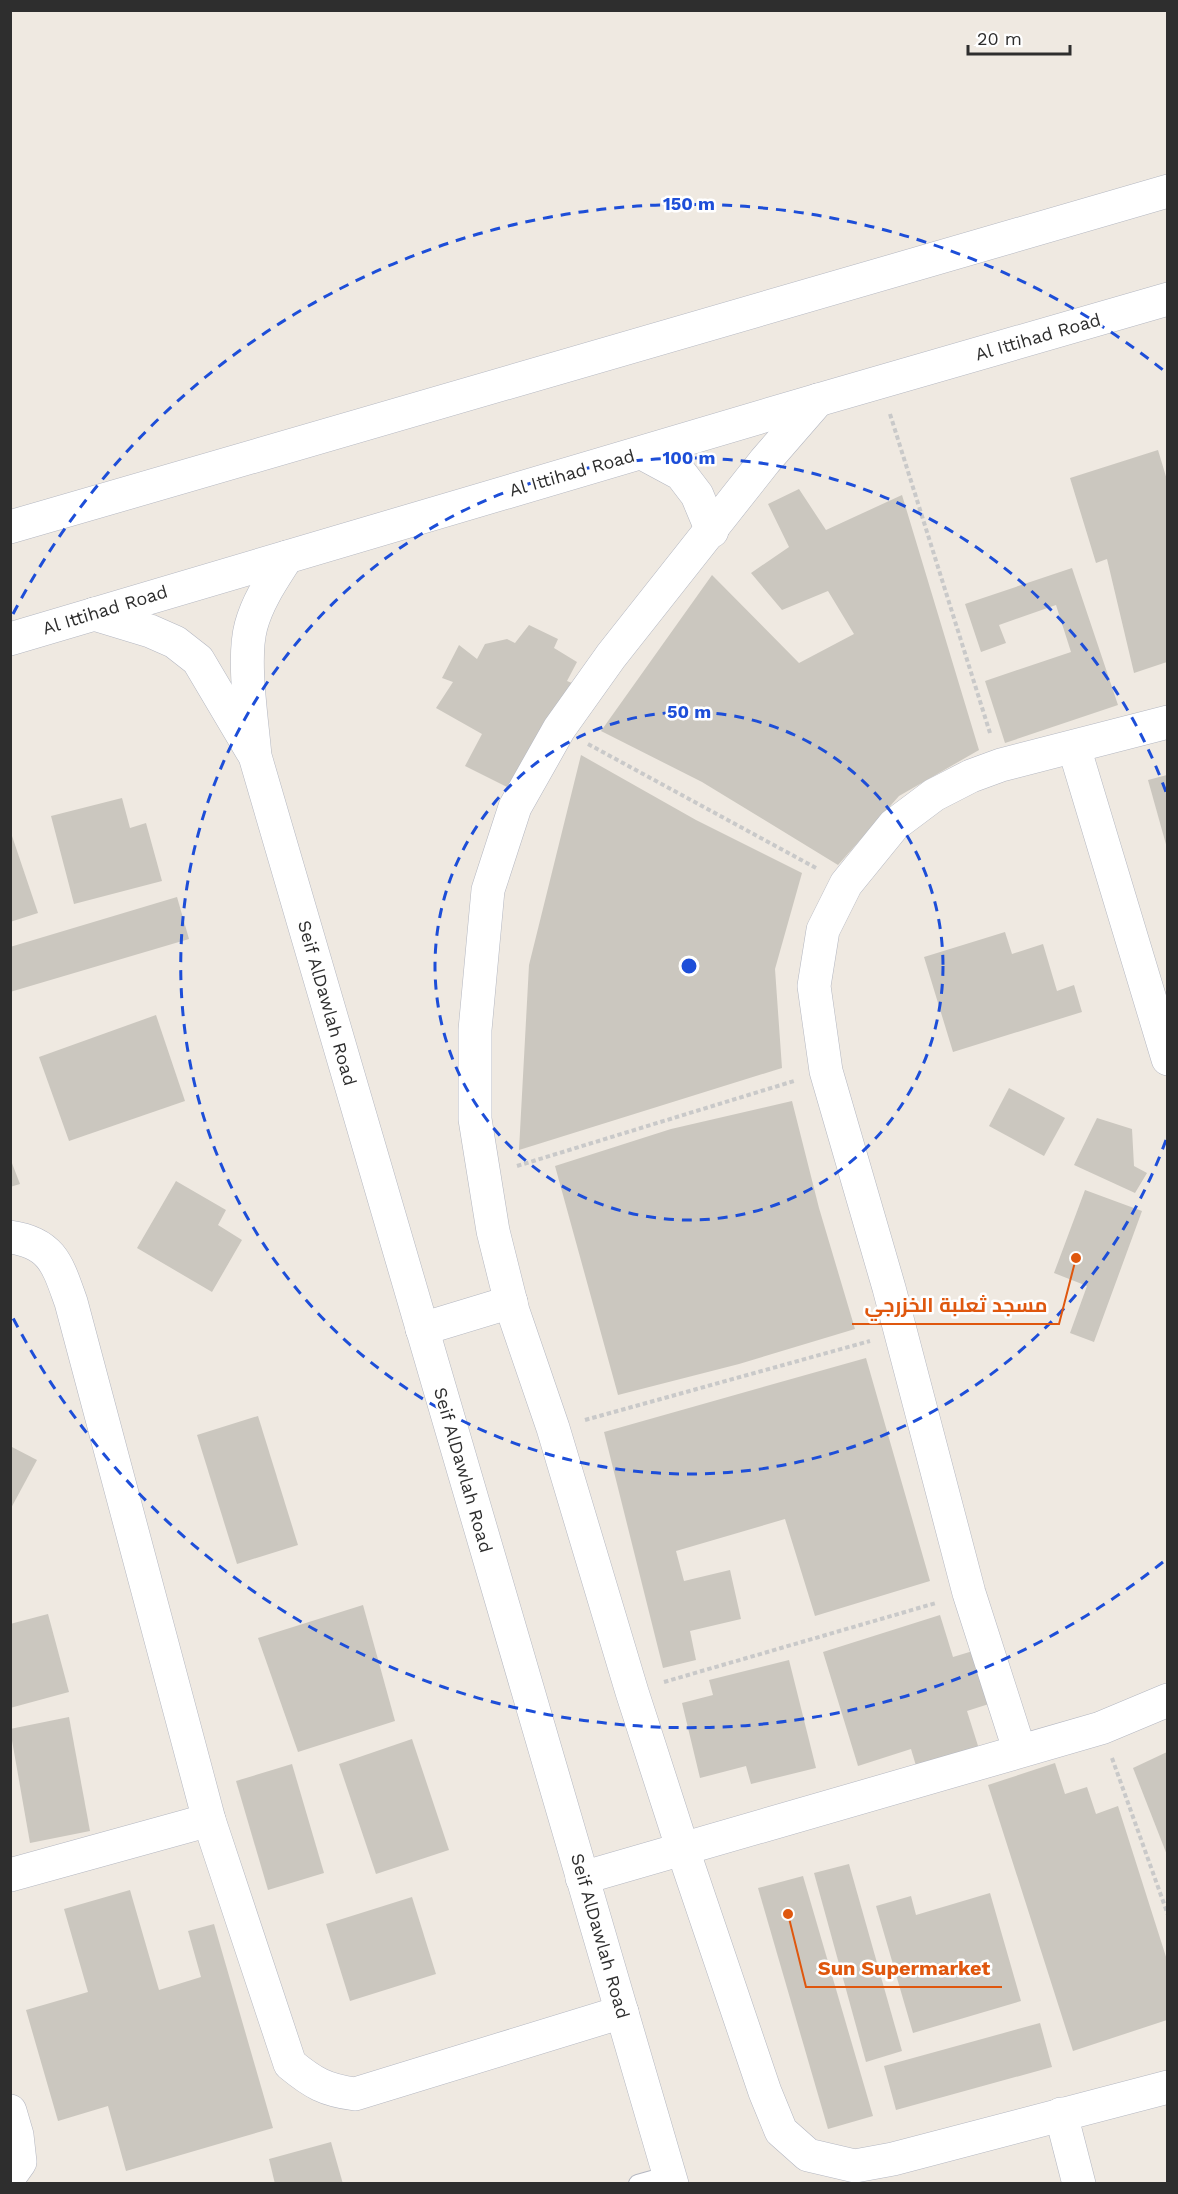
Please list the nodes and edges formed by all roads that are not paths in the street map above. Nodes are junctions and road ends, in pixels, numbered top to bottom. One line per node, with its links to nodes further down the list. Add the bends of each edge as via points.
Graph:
1 (1167, 191): 5 (street)
2 (1167, 299): 3 (street, Al Ittihad Road)
3 (818, 400): 4 (street, Al Ittihad Road); 6 (street)
4 (642, 453): 6 (street, via 681,474 697,495); 7 (street, Al Ittihad Road)
5 (10, 527)
6 (712, 531): 15 (street, via 559,729 515,807 488,890 475,1030 475,1119 493,1231)
7 (287, 556): 8 (street, Al Ittihad Road); 12 (street, Seif AlDawlah Road, via 264,592 250,628 248,662)
8 (94, 614): 9 (street, Al Ittihad Road); 12 (street, Seif AlDawlah Road, via 175,642 198,660)
9 (10, 639)
10 (1167, 722): 11 (street)
11 (1074, 747): 13 (street); 18 (street, via 971,776 934,795 894,825 846,884 823,930 814,986 826,1071 969,1593)
12 (255, 756): 16 (street, Seif AlDawlah Road)
13 (1167, 1059)
14 (10, 1237): 19 (street, via 25,1239 48,1252 68,1293)
15 (511, 1302): 16 (street); 20 (street)
16 (422, 1329): 22 (street, Seif AlDawlah Road)
17 (1167, 1700): 18 (street, via 1101,1728)
18 (1019, 1749): 20 (street)
19 (208, 1820): 21 (street); 23 (street, via 290,2064 310,2081 331,2091 355,2094)
20 (683, 1850): 22 (street); 26 (street, via 781,2131 808,2155 855,2166)
21 (10, 1875)
22 (582, 1878): 23 (street, Seif AlDawlah Road)
23 (622, 2012): 28 (street, Seif AlDawlah Road)
24 (1167, 2087): 26 (street)
25 (10, 2111): 27 (street, via 20,2162)
26 (1061, 2114): 30 (street)
27 (10, 2176)
28 (671, 2179): 29 (lane)
29 (638, 2184)
30 (1079, 2184)

